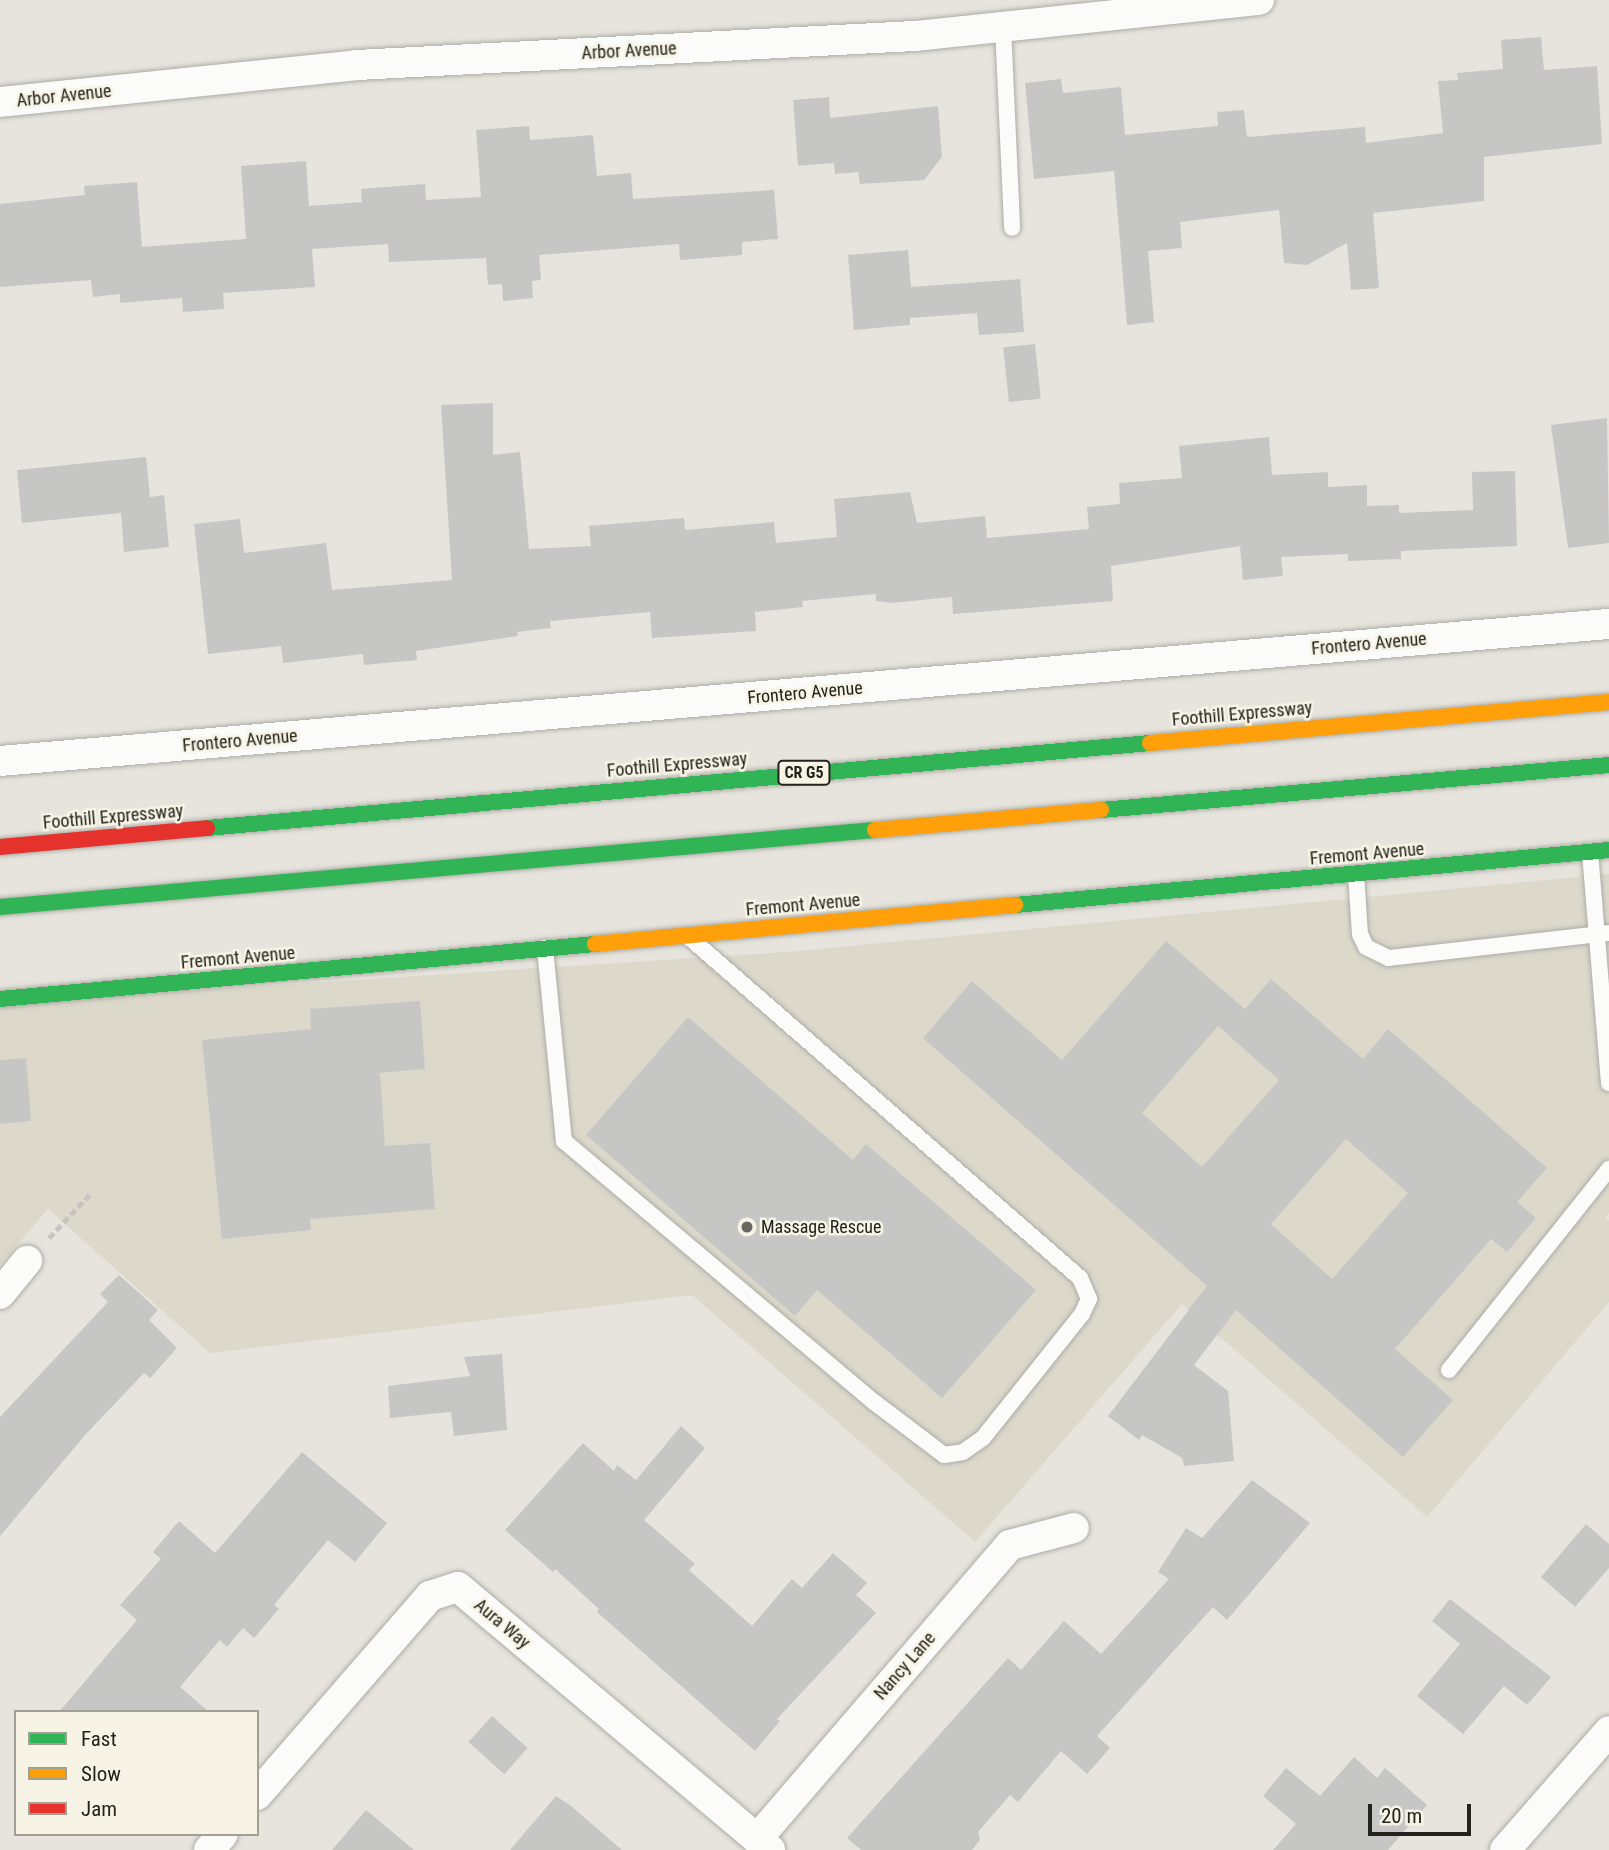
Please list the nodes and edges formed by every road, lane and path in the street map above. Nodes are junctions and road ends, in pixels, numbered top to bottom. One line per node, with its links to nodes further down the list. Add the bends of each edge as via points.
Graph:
1 (1259, 0): 2 (street, Arbor Avenue)
2 (1003, 27): 3 (street, Arbor Avenue, via 915,36 357,65); 4 (lane)
3 (0, 102)
4 (1012, 228)
5 (1609, 624): 7 (street, Frontero Avenue)
6 (1609, 702): 9 (main road, Foothill Expressway / CR G5)
7 (0, 761)
8 (1609, 765): 13 (main road)
9 (0, 847)
10 (1609, 850): 11 (main road, Fremont Avenue)
11 (1590, 852): 12 (main road, Fremont Avenue); 14 (lane)
12 (1356, 874): 14 (lane, via 1360,934 1366,947 1389,958); 15 (main road, Fremont Avenue)
13 (0, 907)
14 (1604, 934): 18 (lane)
15 (687, 935): 16 (main road, Fremont Avenue); 16 (lane, via 1080,1278 1089,1299 1082,1314 983,1438 963,1452 944,1455 874,1402 564,1141)
16 (545, 948): 17 (main road, Fremont Avenue)
17 (0, 999)
18 (1609, 1083)
19 (1609, 1169): 23 (lane)
20 (89, 1195): 21 (path)
21 (27, 1261): 22 (street)
22 (0, 1293)
23 (1449, 1370)
24 (1074, 1528): 28 (street, Nancy Lane, via 1010,1545)
25 (1609, 1731): 30 (street)
26 (259, 1793): 28 (street, Aura Way, via 430,1596 458,1587)
27 (221, 1836): 29 (street)
28 (764, 1844)
29 (209, 1850)
30 (1505, 1850)

